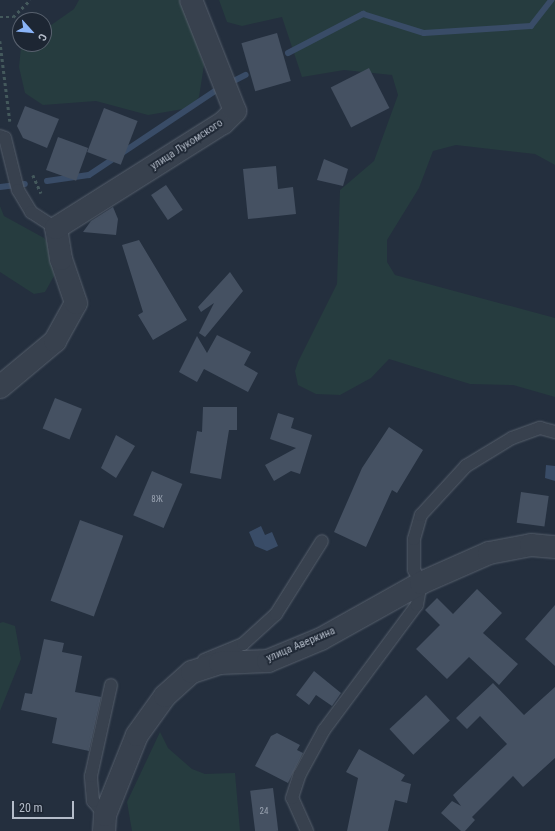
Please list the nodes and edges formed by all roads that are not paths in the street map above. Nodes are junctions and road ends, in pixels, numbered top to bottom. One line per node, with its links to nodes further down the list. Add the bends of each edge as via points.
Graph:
1 (190, 0): 3 (street, улица Лукомского, via 234,111 223,123)
2 (0, 136): 3 (lane, via 5,138 18,190 31,212)
3 (56, 228): 4 (street, via 61,259 76,304 55,341)
4 (0, 387)
5 (555, 432): 8 (lane, via 540,428 512,438 466,466 443,487 421,515 414,539 414,570)
6 (322, 541): 9 (lane, via 276,614 243,644 208,656)
7 (555, 547): 8 (street, улица Аверкина, via 531,545 489,553)
8 (421, 583): 9 (street, улица Аверкина, via 344,627 268,661 220,663); 12 (lane, via 417,605 324,730 300,774 292,798)
9 (192, 672): 11 (street, улица Аверкина, via 165,696 137,735)
10 (111, 685): 11 (lane, via 91,776 93,801)
11 (104, 823)
12 (307, 831)

